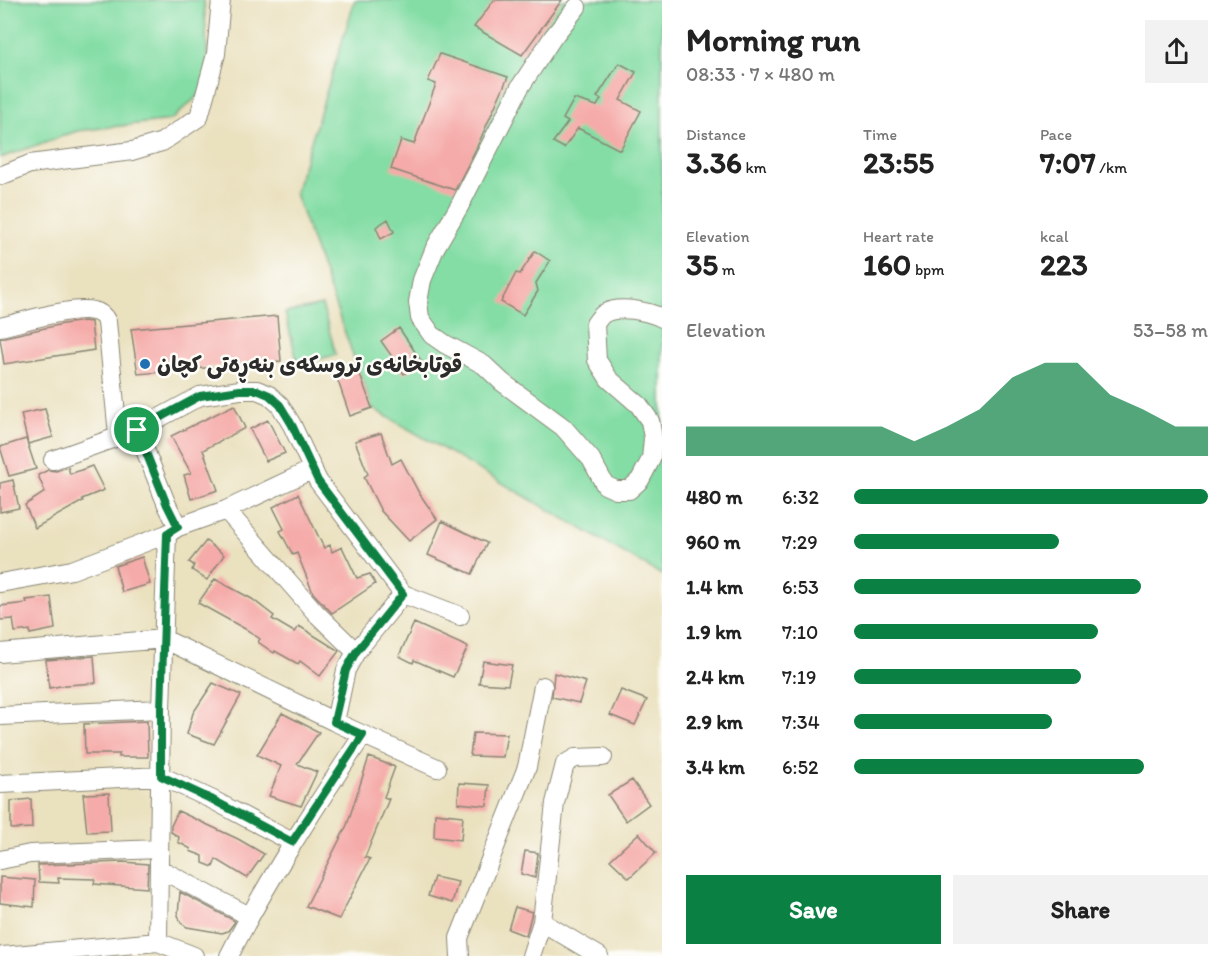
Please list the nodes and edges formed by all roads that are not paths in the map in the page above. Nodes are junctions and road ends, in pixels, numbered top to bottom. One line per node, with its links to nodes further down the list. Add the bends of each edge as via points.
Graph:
1 (221, 0): 3 (street, via 216,54 199,117 162,142 132,151 30,164)
2 (577, 7): 4 (street, via 520,87 435,248 422,280 420,318 432,335 484,365 563,427 591,459 605,485 616,490 629,490 640,480 651,459 653,438 650,421 639,405 609,379 597,360 595,324 604,313 627,309)
3 (0, 177)
4 (662, 318)
5 (0, 327): 7 (street, via 77,310 95,311 103,316 107,322)
6 (137, 430): 7 (street); 9 (street, via 200,396 257,390 280,405); 11 (street, via 167,505)
7 (118, 435): 8 (street)
8 (53, 460)
9 (313, 469): 10 (street); 13 (street)
10 (226, 510): 11 (street); 16 (street, via 316,613)
11 (172, 530): 12 (street, via 72,570); 15 (street)
12 (0, 583)
13 (403, 594): 14 (street); 16 (street)
14 (460, 616)
15 (164, 639): 17 (street); 19 (street); 21 (street)
16 (356, 652): 21 (street, via 346,670)
17 (0, 653)
18 (543, 686): 37 (street, via 527,767 459,938)
19 (161, 709): 20 (street); 25 (street)
20 (0, 716)
21 (334, 722): 22 (street)
22 (363, 735): 24 (street); 27 (street)
23 (603, 757): 32 (street, via 575,758 565,764 555,803)
24 (437, 768)
25 (161, 776): 26 (street); 27 (street); 28 (street)
26 (0, 784)
27 (292, 842): 31 (street)
28 (159, 849): 29 (street, via 30,854); 30 (street)
29 (0, 860)
30 (160, 869): 31 (street); 33 (street)
31 (249, 916): 36 (street)
32 (542, 922): 38 (street); 39 (street)
33 (158, 942): 34 (street); 35 (street)
34 (2, 956)
35 (194, 956)
36 (229, 956)
37 (460, 956)
38 (531, 956)
39 (599, 956)

